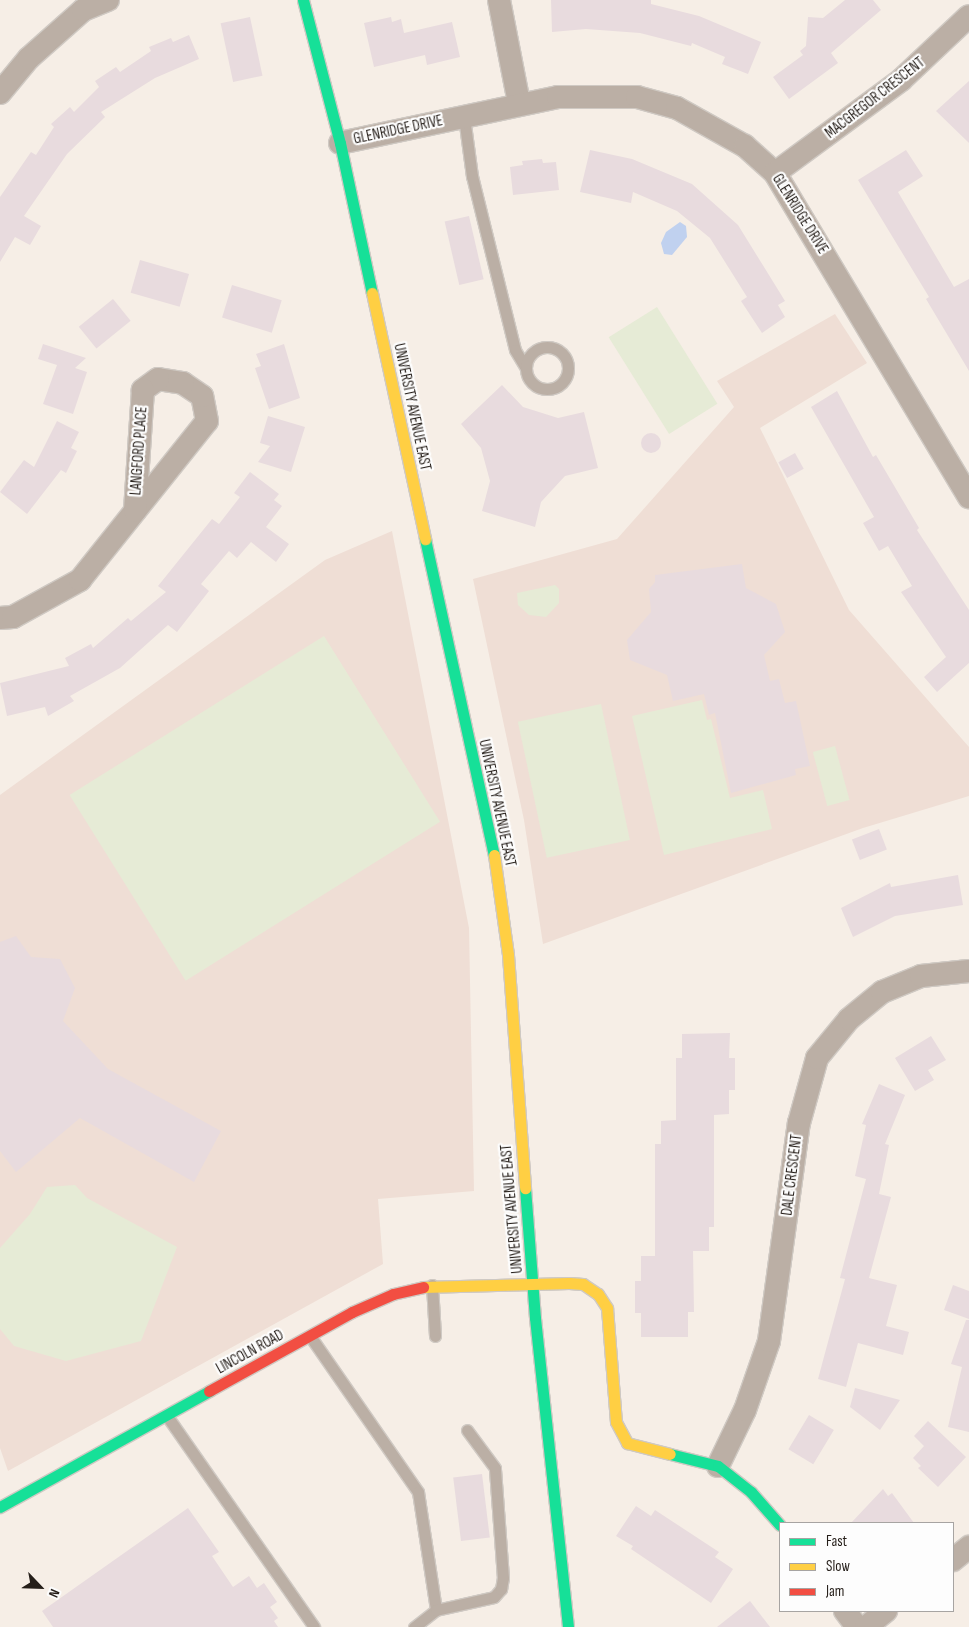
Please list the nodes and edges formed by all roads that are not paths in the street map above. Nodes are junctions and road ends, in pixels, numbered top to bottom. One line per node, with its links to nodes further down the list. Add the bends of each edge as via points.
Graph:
1 (108, 0): 5 (street, via 82,10 29,58)
2 (303, 0): 8 (main road, UNIVERSITY AVENUE EAST)
3 (499, 0): 6 (street)
4 (968, 18): 9 (street, MACGREGOR CRESCENT, via 901,80)
5 (0, 93)
6 (519, 103): 7 (street, GLENRIDGE DRIVE); 9 (street, GLENRIDGE DRIVE, via 558,97 637,97 677,108 712,127 746,146)
7 (464, 117): 8 (street, GLENRIDGE DRIVE); 10 (lane, via 472,176 486,234 515,350)
8 (340, 143): 15 (main road, UNIVERSITY AVENUE EAST, via 496,866 508,955)
9 (775, 173): 11 (street, GLENRIDGE DRIVE)
10 (526, 368)
11 (969, 497)
12 (135, 511): 12 (street, LANGFORD PLACE, via 207,421 202,396 183,383 158,378 143,390); 13 (street, LANGFORD PLACE, via 80,580 13,617)
13 (0, 618)
14 (969, 971): 21 (street, DALE CRESCENT, via 921,976 882,992 849,1019 817,1058 799,1123 769,1341 745,1410)
15 (533, 1284): 16 (main road, LINCOLN ROAD); 21 (main road, via 583,1284 598,1294 607,1308 616,1422 627,1443); 31 (main road, UNIVERSITY AVENUE EAST)
16 (432, 1285): 17 (main road, LINCOLN ROAD, via 393,1294); 18 (lane)
17 (310, 1336): 19 (main road, LINCOLN ROAD); 26 (lane, via 418,1492)
18 (435, 1336)
19 (167, 1416): 22 (main road, LINCOLN ROAD); 29 (lane)
20 (467, 1430): 26 (lane, via 495,1468 503,1578 501,1589 494,1597)
21 (718, 1466): 23 (main road, via 751,1492)
22 (0, 1507)
23 (779, 1524)
24 (969, 1547): 25 (street)
25 (954, 1559)
26 (436, 1610): 30 (lane)
27 (846, 1612): 32 (street)
28 (885, 1612): 33 (street)
29 (314, 1627)
30 (414, 1627)
31 (568, 1627)
32 (857, 1627)
33 (866, 1627)

